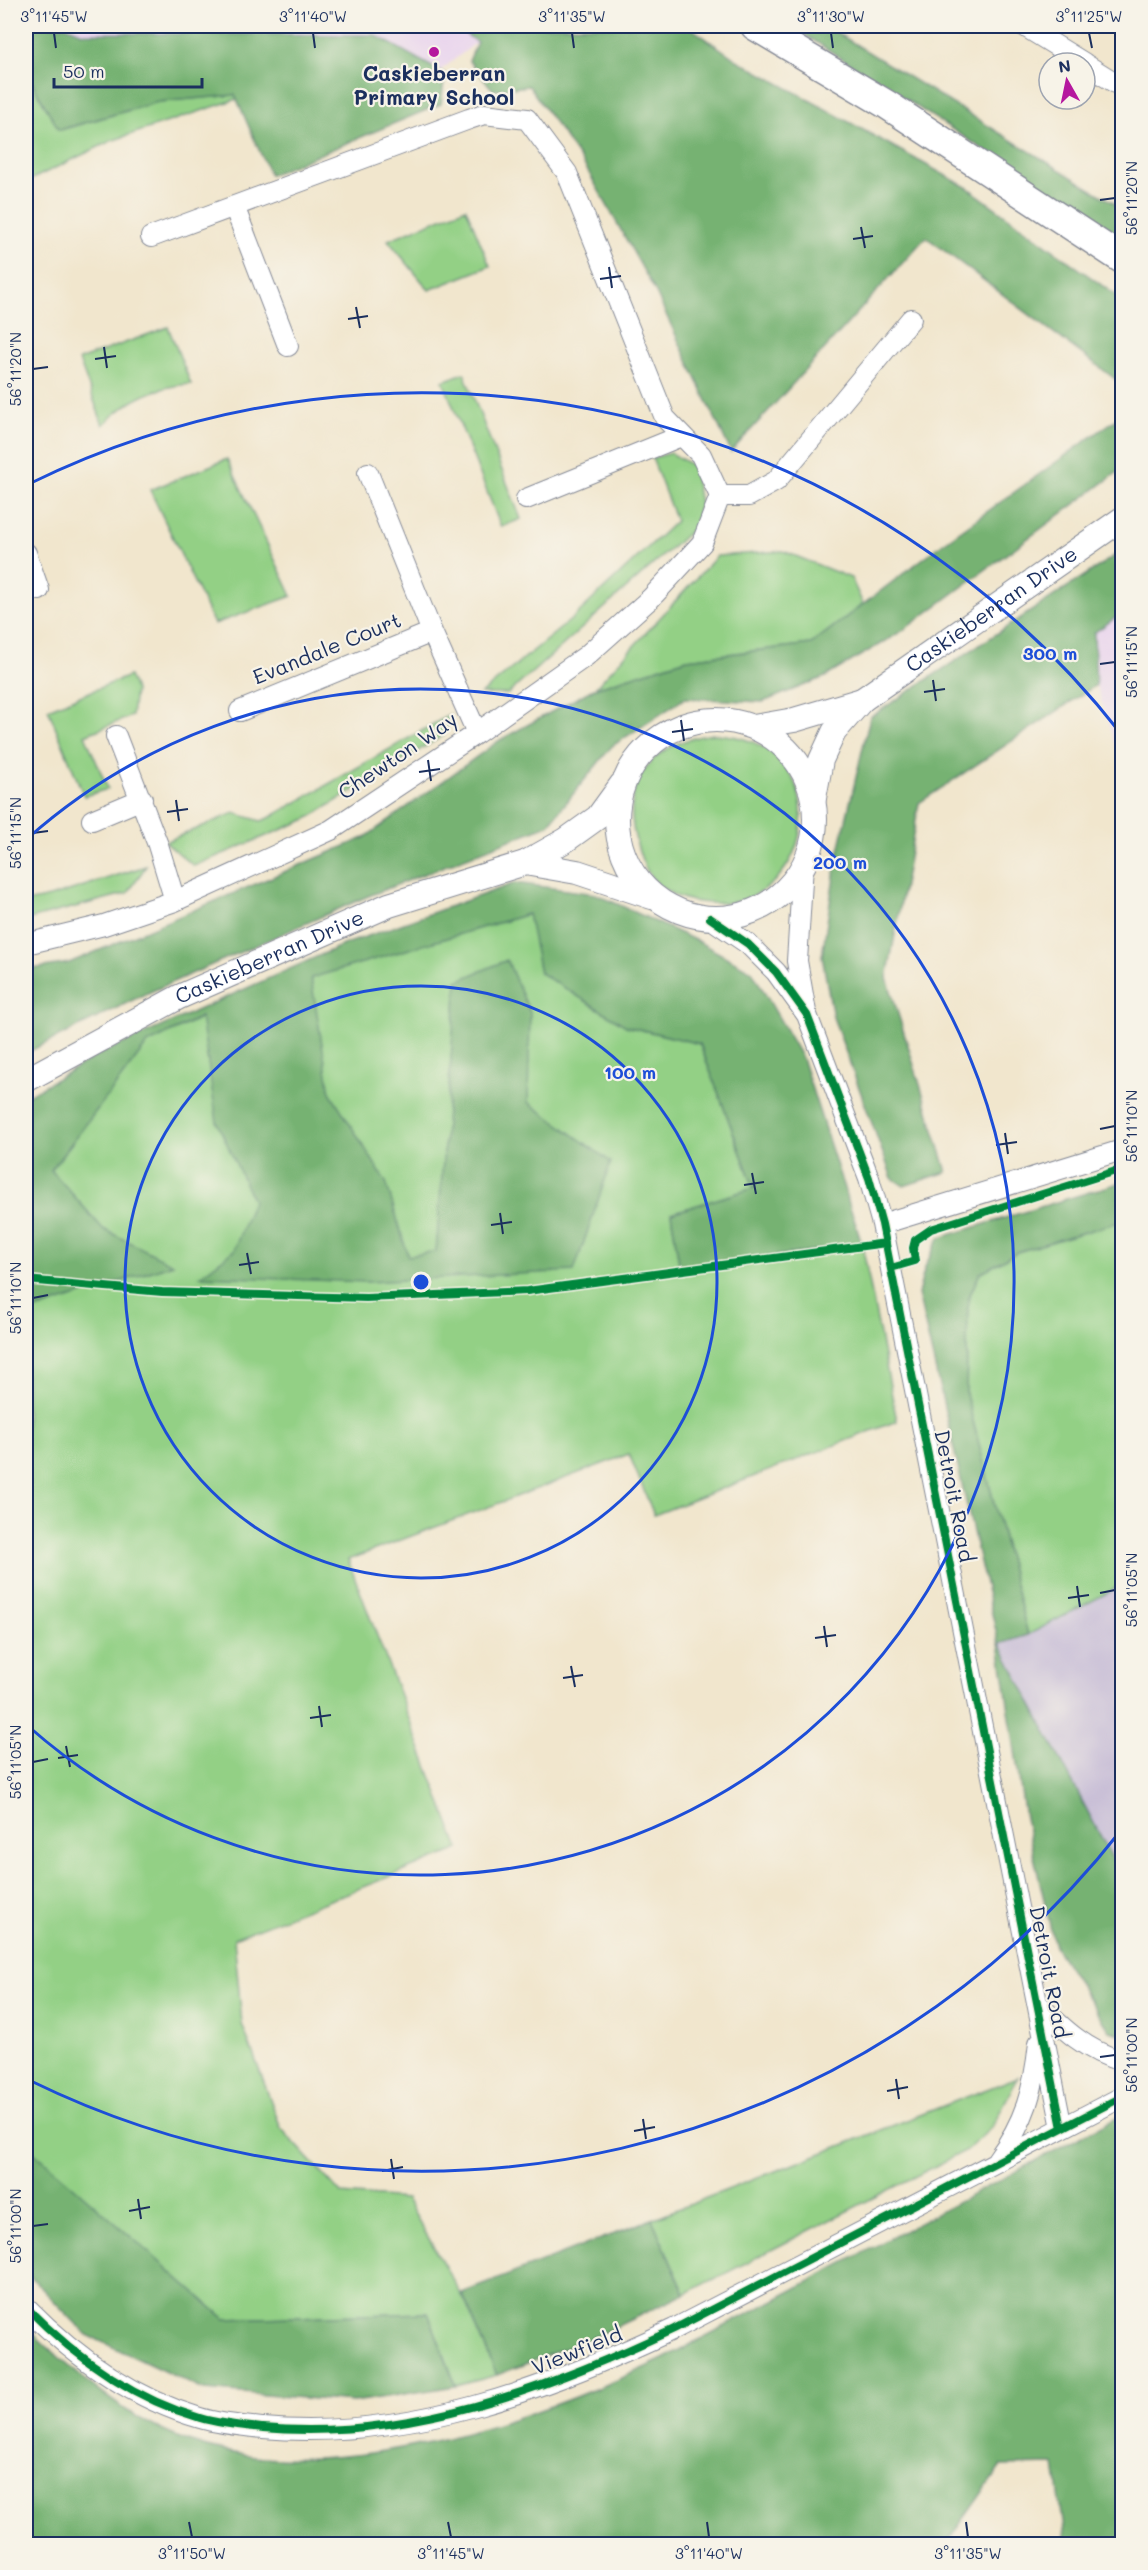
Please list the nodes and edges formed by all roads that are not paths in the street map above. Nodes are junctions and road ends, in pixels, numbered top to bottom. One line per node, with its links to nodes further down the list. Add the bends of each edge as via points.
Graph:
1 (754, 26): 8 (main road, via 886,104)
2 (1024, 26): 3 (street)
3 (1065, 51)
4 (1097, 71): 5 (street)
5 (1122, 87)
6 (234, 206): 7 (street); 10 (street); 11 (street, via 484,114 527,119 567,173 665,418)
7 (151, 237)
8 (1122, 259)
9 (912, 319): 13 (street, via 776,481 749,496)
10 (288, 346)
11 (681, 436): 13 (street, via 701,455); 14 (street)
12 (368, 473): 18 (street, Evandale Court)
13 (720, 496): 22 (street, Chewton Way, via 702,543 651,598 586,656)
14 (526, 498)
15 (1122, 519): 19 (street, Caskieberran Drive)
16 (26, 553): 17 (street)
17 (39, 590)
18 (432, 632): 20 (street, Evandale Court); 22 (street, Evandale Court)
19 (862, 700): 21 (street, Caskieberran Drive); 26 (street, Caskieberran Drive, via 834,732 821,760)
20 (240, 711)
21 (754, 727): 24 (street, via 702,720 676,728 653,741 635,760); 26 (street, via 793,756 806,777)
22 (477, 733): 31 (street, Chewton Way, via 331,830)
23 (116, 736): 25 (street)
24 (622, 784): 28 (street, Caskieberran Drive, via 598,817); 30 (street, via 616,809 617,835 638,881)
25 (142, 799): 27 (street); 31 (street)
26 (813, 801): 29 (street, via 814,834)
27 (92, 820)
28 (525, 863): 30 (street, Caskieberran Drive, via 578,872); 35 (street, Caskieberran Drive, via 379,910 179,997)
29 (803, 865): 32 (street, via 780,895 764,905 738,915); 34 (street, Detroit Road, via 797,961)
30 (657, 899): 32 (street, via 691,915)
31 (175, 901): 33 (street, Chewton Way, via 104,926)
32 (710, 918): 34 (street, Detroit Road, via 748,944 776,972)
33 (26, 944)
34 (807, 1015): 37 (street, Detroit Road, via 869,1178)
35 (26, 1080)
36 (1122, 1150): 37 (street)
37 (882, 1224): 38 (street, Detroit Road)
38 (1037, 2003): 39 (street, Detroit Road); 40 (street, Detroit Road, via 1082,2043)
39 (1041, 2025): 42 (street, Detroit Road); 43 (street, Detroit Road, via 1038,2061 1026,2113)
40 (1122, 2061)
41 (1122, 2097): 42 (street, Viewfield)
42 (1062, 2128): 43 (street, Viewfield)
43 (994, 2165): 44 (street, Viewfield, via 599,2365 544,2385 405,2422 319,2431 201,2419 141,2395 104,2374 72,2351)
44 (26, 2307)

